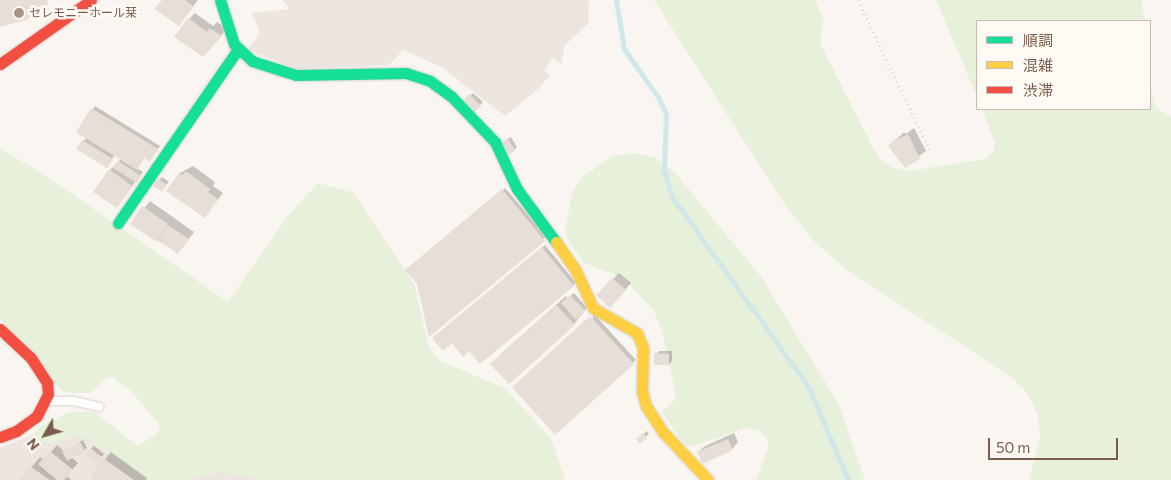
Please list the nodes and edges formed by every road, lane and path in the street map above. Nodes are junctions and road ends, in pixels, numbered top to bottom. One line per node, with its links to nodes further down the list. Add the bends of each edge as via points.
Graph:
1 (91, 0): 5 (street)
2 (220, 0): 4 (street)
3 (858, 0): 6 (path)
4 (238, 49): 7 (street); 12 (street, via 252,61 296,75 406,72 430,80 451,96 495,142 517,190 575,269 593,308 637,333 643,348 642,390 646,406 663,432)
5 (0, 64)
6 (930, 151)
7 (118, 223)
8 (0, 329): 9 (street, via 19,344 42,372 47,383)
9 (46, 401): 10 (lane, via 74,401); 11 (street, via 27,424)
10 (99, 407)
11 (0, 437)
12 (708, 480)

